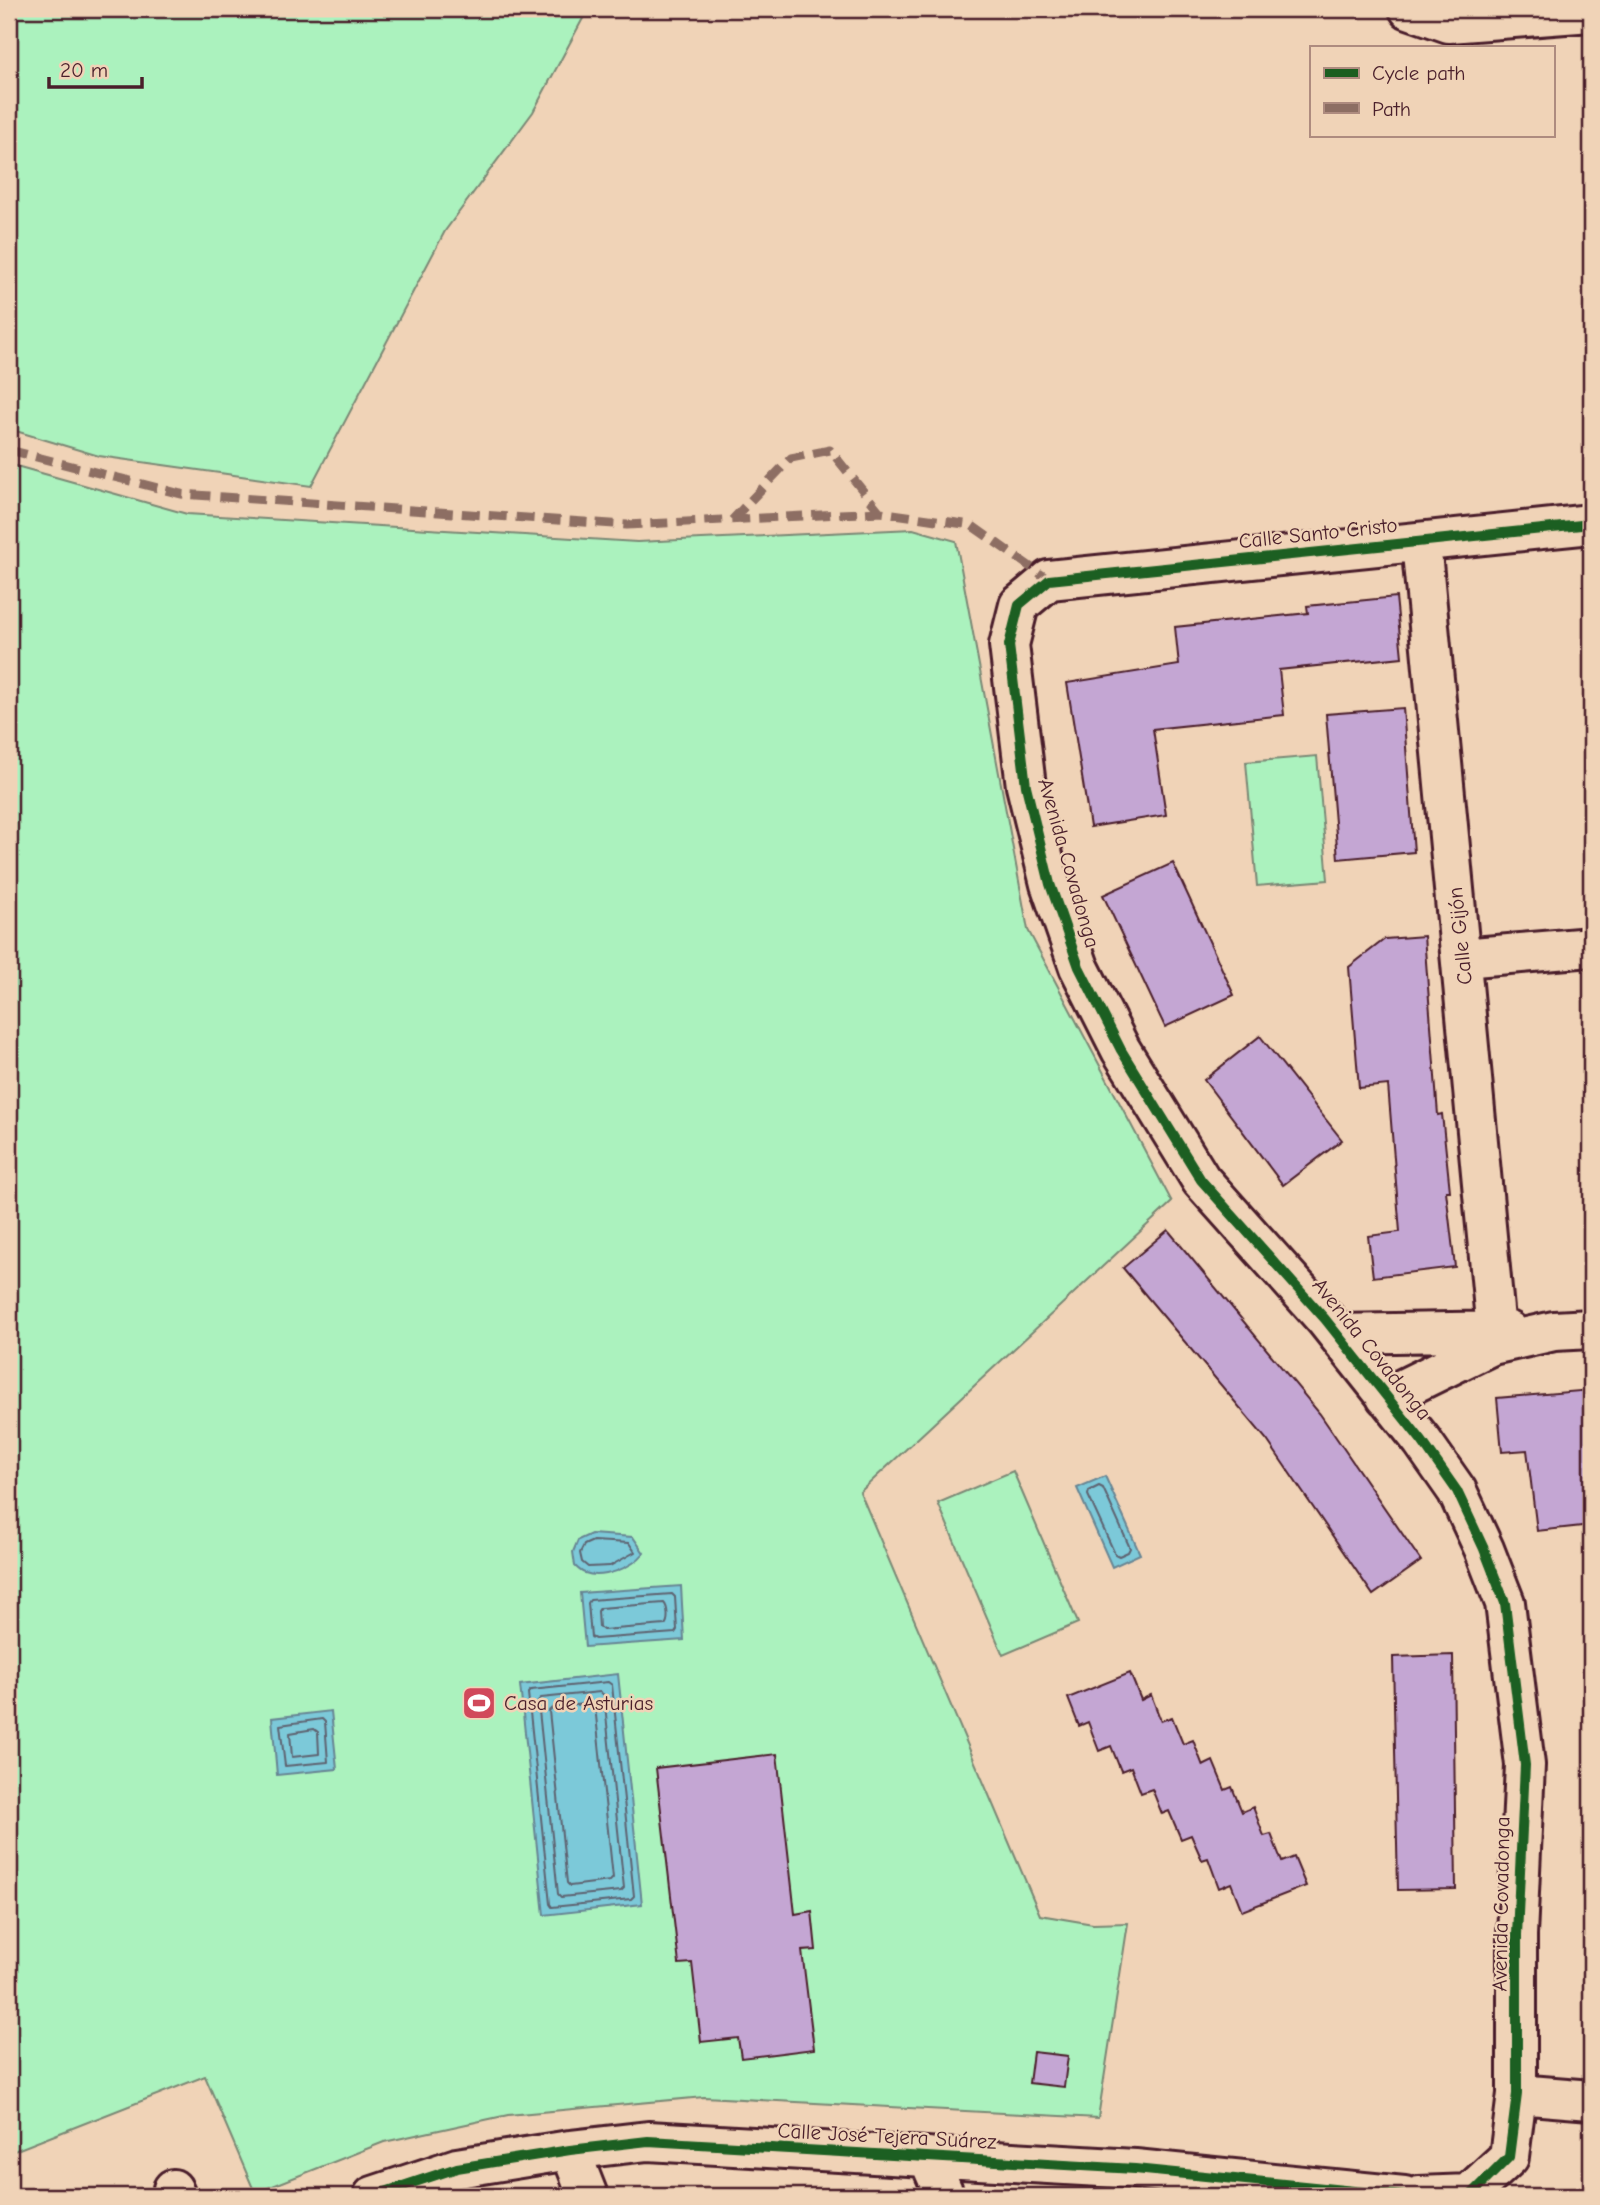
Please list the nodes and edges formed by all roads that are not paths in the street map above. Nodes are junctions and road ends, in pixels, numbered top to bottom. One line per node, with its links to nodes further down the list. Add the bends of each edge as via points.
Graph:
1 (1409, 9): 2 (street, via 1449,23)
2 (1591, 12)
3 (1591, 524): 4 (street, Calle Santo Cristo)
4 (1421, 542): 5 (street, Calle Santo Cristo); 7 (street, Calle Gijón)
5 (1049, 580): 11 (street, Avenida Covadonga, via 1019,606 1009,645 1026,786 1050,884 1079,967 1121,1050 1201,1180)
6 (1591, 947): 7 (street)
7 (1462, 958): 9 (street, Calle Gijón)
8 (1591, 1329): 10 (street)
9 (1496, 1331): 10 (street); 11 (street)
10 (1553, 1331): 12 (street, via 1492,1345)
11 (1337, 1334): 12 (street, Avenida Covadonga)
12 (1386, 1397): 13 (street, Avenida Covadonga, via 1457,1491 1505,1603 1525,1765 1517,1935)
13 (1517, 2094): 14 (street); 17 (street, Avenida Covadonga, via 1509,2157)
14 (1591, 2100)
15 (570, 2150): 16 (street, Calle José Tejera Suárez, via 648,2141); 18 (street, Calle José Tejera Suárez, via 457,2168); 19 (street)
16 (928, 2157): 20 (street); 21 (street, Calle José Tejera Suárez, via 1135,2169)
17 (1469, 2195): 22 (street)
18 (373, 2196)
19 (588, 2196)
20 (945, 2196)
21 (1404, 2196)
22 (1419, 2196)

